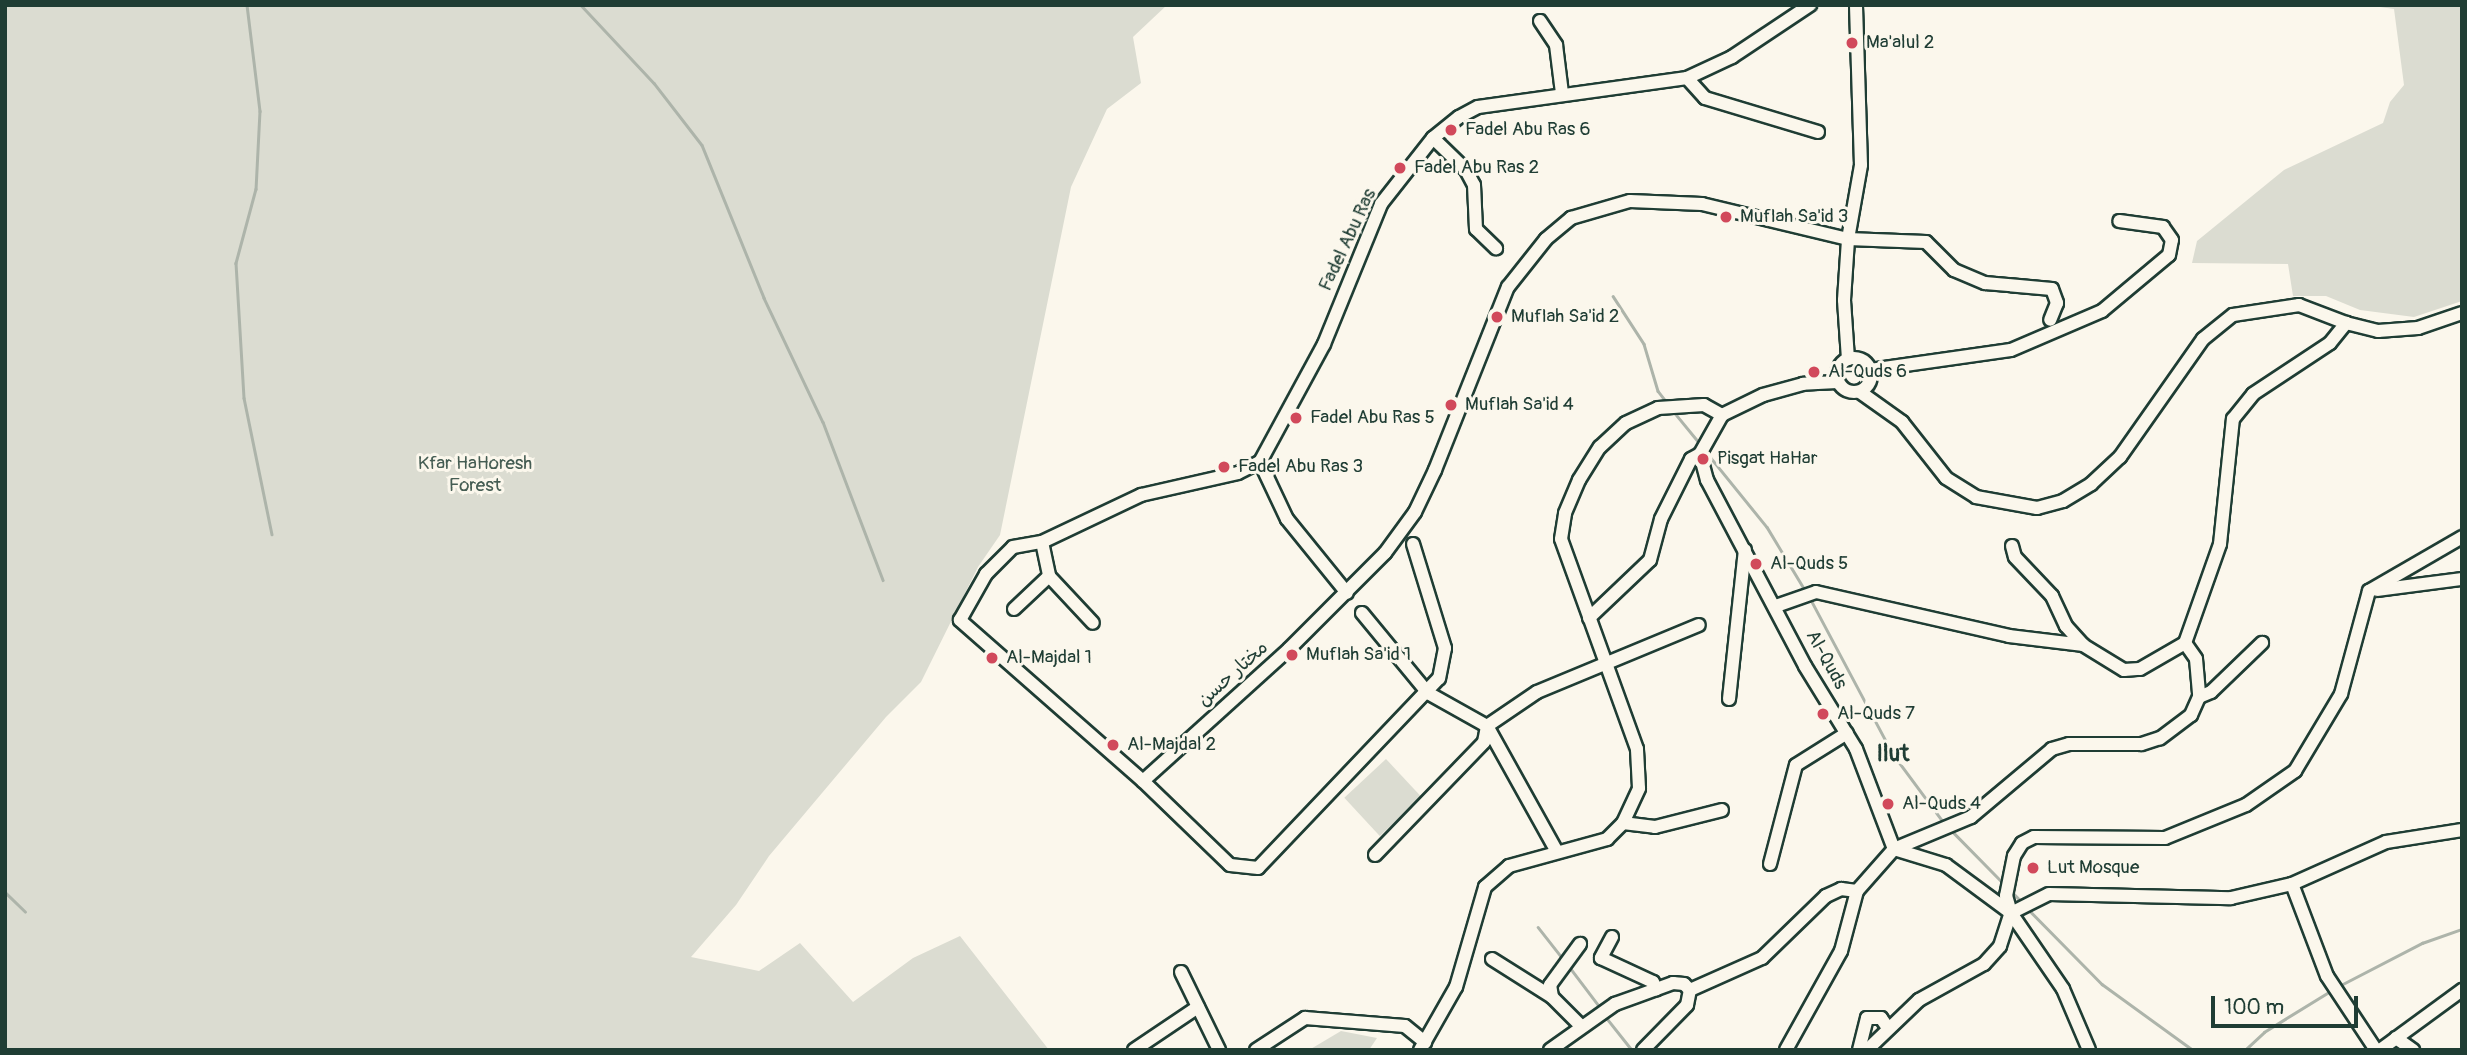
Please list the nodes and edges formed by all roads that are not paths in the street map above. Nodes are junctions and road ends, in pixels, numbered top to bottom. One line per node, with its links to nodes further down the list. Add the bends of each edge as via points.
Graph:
1 (1810, 5): 4 (street, Fadel Abu Ras, via 1732,57)
2 (1856, 5): 9 (street, via 1861,165)
3 (1540, 21): 5 (street, via 1556,45)
4 (1687, 78): 5 (street, Fadel Abu Ras); 6 (street, via 1705,98)
5 (1562, 93): 7 (street, Fadel Abu Ras, via 1478,107)
6 (1818, 132)
7 (1433, 138): 10 (street, via 1466,170 1474,185 1476,229); 20 (street, Fadel Abu Ras, via 1381,204 1324,344)
8 (2119, 221): 15 (street, via 2163,228 2172,240 2169,255 2102,311 2011,351)
9 (1848, 239): 12 (street, مختار حسن, via 1926,242 1954,270 1985,284 2052,289 2057,303); 14 (street, via 1844,300); 29 (street, مختار حسن, via 1702,204 1630,201 1571,218 1546,239 1508,287 1415,512)
10 (1496, 248)
11 (2462, 313): 13 (street, via 2418,328 2378,331)
12 (2050, 320)
13 (2346, 323): 17 (street, via 2299,305 2233,315 2203,339 2120,457 2091,484 2063,501 2037,508 1976,497 1946,478 1902,422); 36 (street, via 2330,343 2253,394 2233,419 2220,544)
14 (1848, 359): 15 (street, via 1861,360); 16 (street, via 1837,371)
15 (1870, 370): 17 (street, via 1870,383)
16 (1838, 382): 17 (street, via 1847,392); 18 (street, via 1803,384 1763,395)
17 (1860, 392)
18 (1722, 415): 19 (street); 33 (street, via 1704,405 1658,408 1626,423 1600,447 1579,480 1565,513 1561,538)
19 (1700, 454): 25 (street, Al-Quds, via 1707,480); 33 (street, via 1691,459 1661,519 1650,560)
20 (1260, 462): 22 (street, via 1238,473 1141,495); 29 (street, via 1287,519)
21 (2462, 537): 28 (street)
22 (1042, 542): 26 (street); 45 (street, via 1013,547 986,574 960,620)
23 (1413, 544): 40 (street, via 1446,648 1446,663)
24 (2012, 546): 38 (street, via 2015,557 2052,596 2066,626)
25 (1745, 550): 30 (street, Al-Quds); 42 (street)
26 (1049, 576): 31 (street); 34 (street)
27 (2462, 579): 28 (street)
28 (2369, 591): 55 (street, via 2342,694 2295,771 2246,805 2165,838 2034,837 2014,856 2006,896)
29 (1347, 593): 45 (street, مختار حسن)
30 (1776, 606): 38 (street, via 1816,592 2009,636); 44 (street, Al-Quds)
31 (1014, 609)
32 (1362, 613): 40 (street)
33 (1589, 618): 39 (street)
34 (1093, 623)
35 (1699, 625): 39 (street)
36 (2185, 643): 38 (street, via 2140,669 2124,670); 41 (street, via 2196,659)
37 (2262, 643): 41 (street, via 2211,692)
38 (2083, 645)
39 (1604, 660): 43 (street, via 1536,692); 47 (street, via 1640,767 1634,805)
40 (1428, 693): 43 (street); 45 (street, via 1258,868 1230,865)
41 (2199, 697): 49 (street, via 2191,715 2160,738 2141,744 2069,744 2052,749 1970,817)
42 (1729, 699)
43 (1487, 726): 50 (street); 51 (street, via 1483,742)
44 (1847, 733): 49 (street, Al-Quds); 52 (street, via 1796,765)
45 (1143, 782)
46 (1722, 810): 47 (street, via 1655,827)
47 (1623, 823): 50 (street, via 1597,845)
48 (2462, 830): 53 (street, via 2386,842)
49 (1894, 849): 54 (street); 55 (street, via 1946,865)
50 (1557, 852): 68 (street, via 1509,866 1485,887 1456,988)
51 (1375, 855)
52 (1770, 864)
53 (2292, 884): 55 (street, via 2231,898 2049,894); 78 (street, via 2327,976)
54 (1857, 891): 61 (street, via 1841,889 1826,896 1762,958); 74 (street, via 1841,951)
55 (2011, 913): 66 (street, via 2000,946 1984,964 1970,976 1919,1000); 77 (street, via 2063,989)
56 (1612, 937): 60 (street, via 1601,958 1653,982)
57 (1580, 944): 63 (street, via 1550,985)
58 (1492, 959): 63 (street)
59 (1181, 971): 64 (street)
60 (1656, 989): 61 (street, via 1672,983); 65 (street, via 1615,1004)
61 (1690, 990): 73 (street, via 1687,1005)
62 (2462, 990): 67 (street)
63 (1552, 998): 65 (street)
64 (1198, 1007): 69 (street); 70 (street)
65 (1581, 1026): 72 (street)
66 (1888, 1028): 75 (street, via 1881,1018 1867,1018); 76 (street)
67 (2396, 1038): 78 (street); 79 (street)
68 (1422, 1046): 71 (street, via 1405,1026 1305,1018)
69 (1134, 1050)
70 (1219, 1050)
71 (1256, 1050)
72 (1550, 1050)
73 (1643, 1050)
74 (1786, 1050)
75 (1859, 1050)
76 (1867, 1050)
77 (2089, 1050)
78 (2378, 1050)
79 (2413, 1050)

